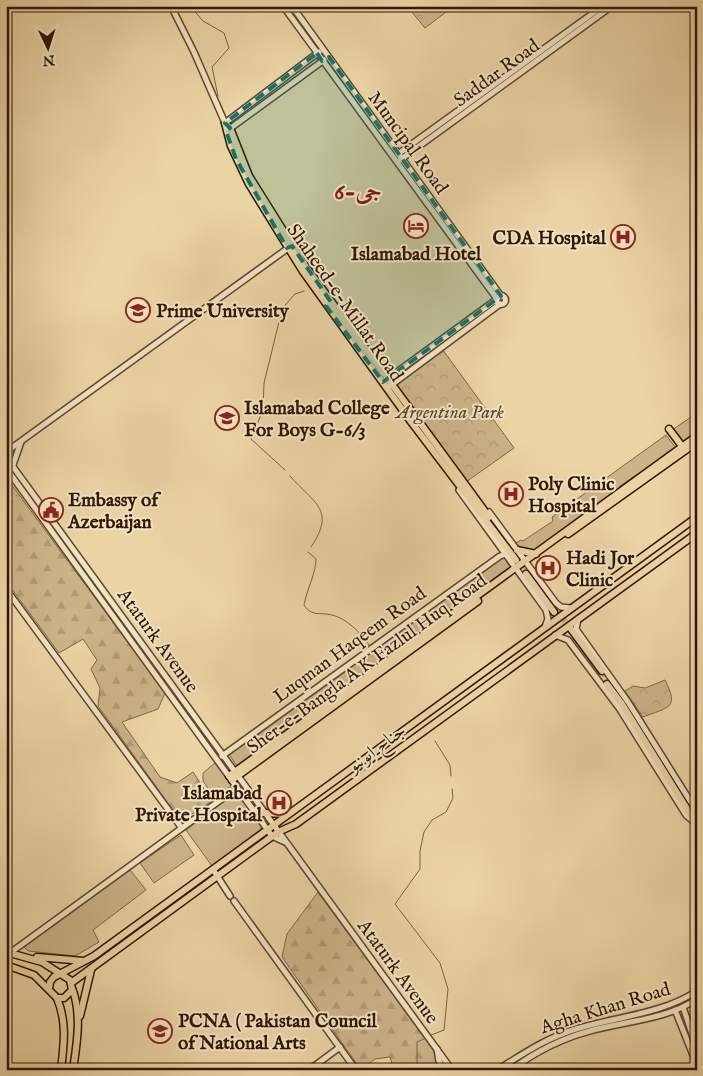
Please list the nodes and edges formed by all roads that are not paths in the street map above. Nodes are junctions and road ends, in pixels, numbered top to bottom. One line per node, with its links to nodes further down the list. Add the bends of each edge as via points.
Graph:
1 (171, 6): 12 (street, Shaheed-e-Millat Road)
2 (282, 6): 7 (street)
3 (292, 6): 6 (street, Muncipal Road)
4 (603, 6): 14 (street, Saddar Road)
5 (612, 6): 14 (street, Saddar Road)
6 (296, 13): 7 (street); 8 (street, Muncipal Road)
7 (290, 17): 9 (street)
8 (323, 48): 9 (street); 10 (street, Muncipal Road)
9 (316, 53): 11 (street); 12 (street)
10 (329, 57): 11 (street); 14 (street, Muncipal Road)
11 (322, 61): 13 (street); 15 (street)
12 (225, 123): 13 (main road, Shaheed-e-Millat Road)
13 (228, 129): 16 (main road, Shaheed-e-Millat Road)
14 (401, 156): 15 (street, Saddar Road); 18 (street, Muncipal Road)
15 (396, 160): 17 (street)
16 (290, 247): 22 (main road, Shaheed-e-Millat Road); 25 (street)
17 (492, 293): 18 (street); 19 (street)
18 (500, 300): 19 (street); 21 (street)
19 (491, 304): 20 (street)
20 (414, 360): 21 (street); 22 (street)
21 (418, 365): 22 (street)
22 (388, 383): 39 (main road, Shaheed-e-Millat Road)
23 (667, 430): 27 (main road)
24 (697, 436): 27 (main road)
25 (22, 440): 28 (street); 30 (street)
26 (697, 442): 27 (main road)
27 (683, 449): 38 (main road); 39 (main road)
28 (6, 452)
29 (6, 457): 30 (street, Ataturk Avenue)
30 (13, 465): 43 (street, Ataturk Avenue)
31 (8, 471): 45 (street, Ataturk Avenue)
32 (468, 484): 36 (street, Shaheed-e-Millat Road)
33 (459, 490): 37 (street)
34 (697, 517): 42 (main road, جناح ایونیو)
35 (697, 533): 46 (main road, جناح ایونیو)
36 (517, 550): 38 (main road); 39 (street, Shaheed-e-Millat Road)
37 (502, 553): 40 (street); 52 (street, Luqman Haqeem Road)
38 (536, 554): 39 (main road)
39 (523, 565): 40 (main road, Sher-e-Bangla A K Fazlul Huq Road); 42 (street, via 559,606); 44 (main road, Shaheed-e-Millat Road)
40 (518, 570): 47 (street, via 546,610 548,620); 54 (main road, Sher-e-Bangla A K Fazlul Huq Road, via 333,698)
41 (6, 589): 61 (street)
42 (571, 608): 47 (main road, جناح ایونیو)
43 (119, 611): 45 (street); 52 (street, Ataturk Avenue)
44 (555, 611)
45 (113, 615): 53 (street, Ataturk Avenue)
46 (578, 618): 49 (main road, جناح ایونیو); 57 (street, via 576,629 633,709)
47 (544, 627): 59 (main road, جناح ایونیو)
48 (570, 630): 50 (main road)
49 (555, 635): 60 (street, via 568,640 619,708 686,815); 62 (main road, جناح ایونیو, via 296,824)
50 (600, 672)
51 (608, 683): 60 (main road)
52 (224, 754): 53 (street, Luqman Haqeem Road); 54 (street, Ataturk Avenue)
53 (217, 759): 55 (street, Ataturk Avenue)
54 (237, 773): 55 (main road, Sher-e-Bangla A K Fazlul Huq Road); 58 (street, Ataturk Avenue)
55 (230, 778): 56 (street, Ataturk Avenue)
56 (237, 788): 61 (street); 62 (street, Ataturk Avenue)
57 (697, 812)
58 (263, 813): 59 (main road); 62 (street, Ataturk Avenue)
59 (287, 814): 62 (main road, جناح ایونیو)
60 (696, 821)
61 (181, 827): 64 (street)
62 (273, 831): 63 (main road, جناح ایونیو); 80 (street, Ataturk Avenue, via 285,842)
63 (216, 873): 66 (main road, جناح ایونیو); 68 (main road, جناح ایونیو); 79 (street)
64 (8, 953): 65 (main road)
65 (25, 957): 66 (main road); 69 (main road, via 50,966)
66 (86, 961): 69 (main road, جناح ایونیو)
67 (6, 965): 71 (main road, via 34,975)
68 (91, 969): 70 (main road, جناح ایونیو); 78 (main road)
69 (60, 975): 70 (main road, via 67,977); 71 (main road, via 51,979)
70 (72, 985): 74 (main road, via 67,996); 78 (main road)
71 (49, 989): 74 (main road)
72 (697, 991): 73 (street, Agha Khan Road)
73 (689, 996): 75 (street); 89 (street, Agha Khan Road, via 660,1008 554,1036)
74 (57, 998): 83 (main road, via 64,1016 65,1033)
75 (695, 1000): 76 (street, Agha Khan Road)
76 (683, 1007): 77 (street, Agha Khan Road); 81 (street)
77 (675, 1010): 82 (street); 90 (street, Agha Khan Road, via 573,1036 533,1053)
78 (78, 1028): 84 (main road)
79 (340, 1048): 85 (street); 86 (street)
80 (437, 1048): 87 (street); 88 (street, Ataturk Avenue)
81 (697, 1049)
82 (697, 1065)
83 (61, 1070)
84 (73, 1070)
85 (309, 1070)
86 (356, 1070)
87 (444, 1070)
88 (452, 1070)
89 (497, 1070)
90 (510, 1070)

